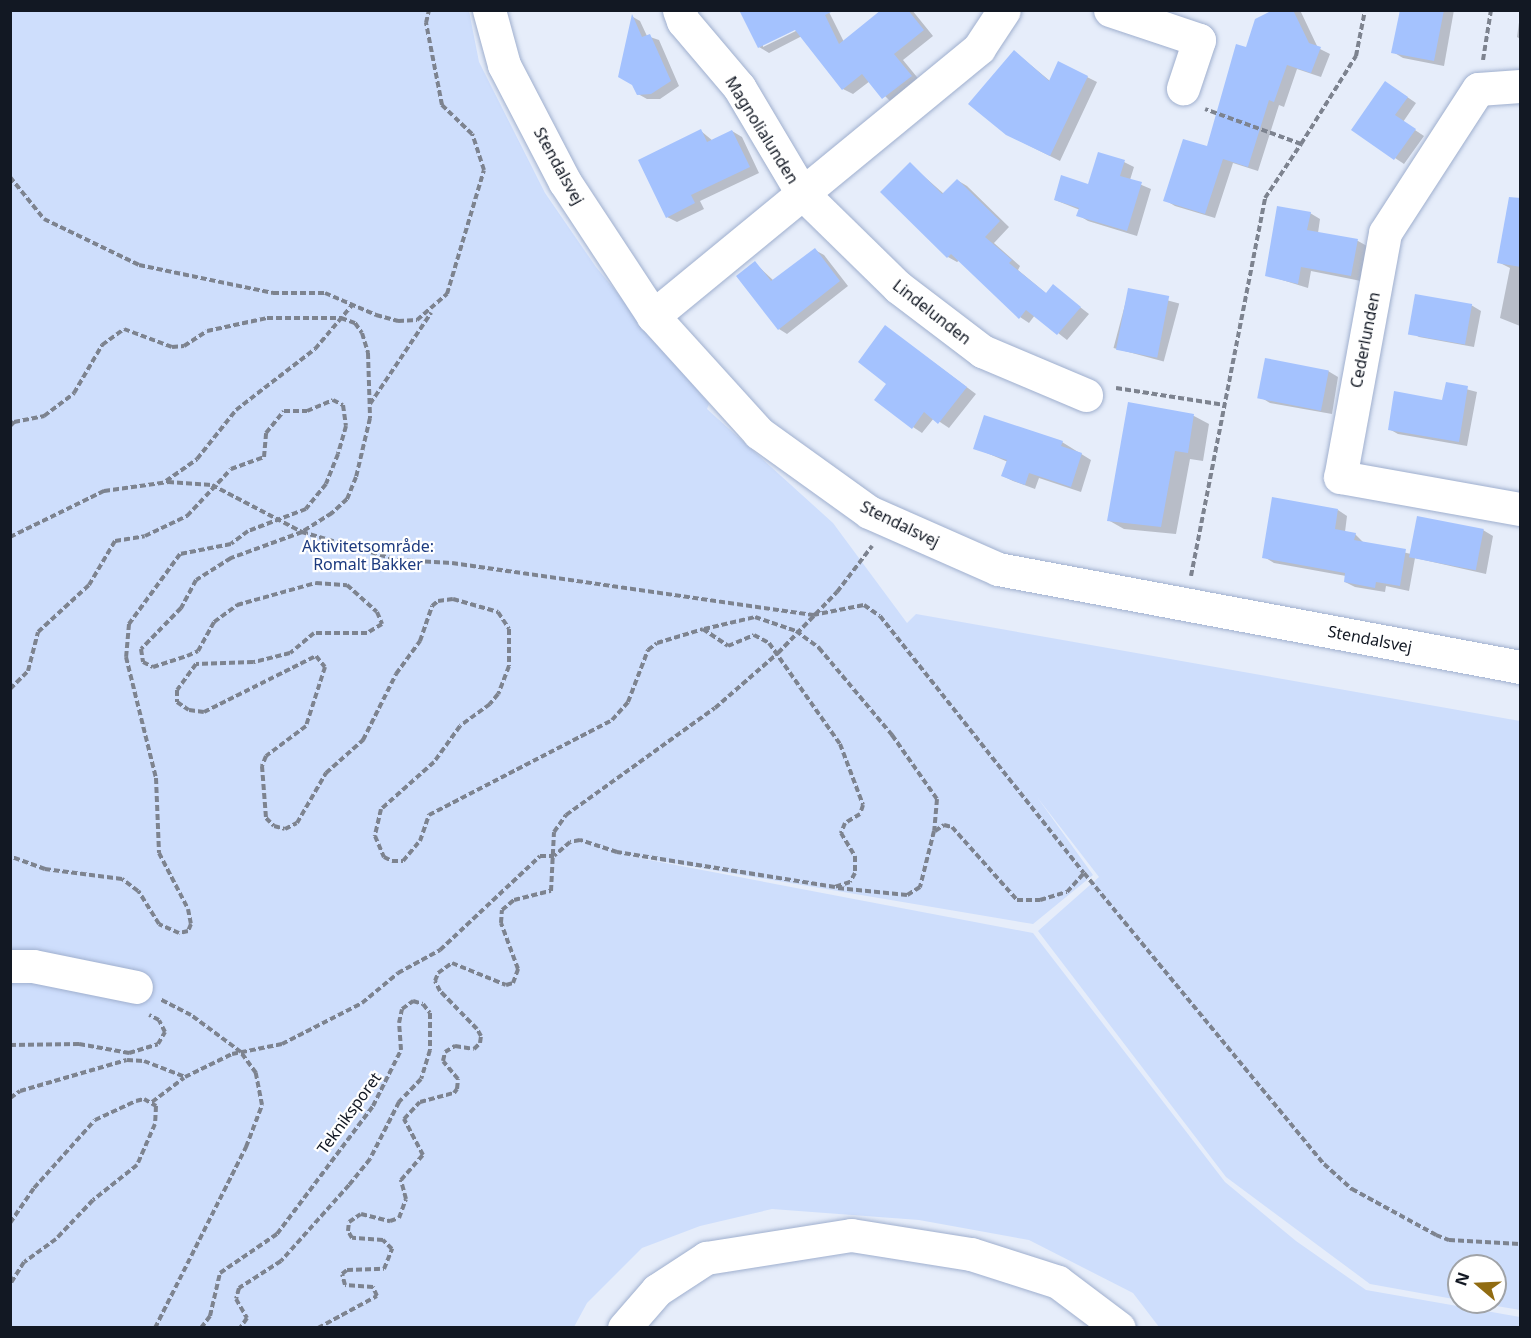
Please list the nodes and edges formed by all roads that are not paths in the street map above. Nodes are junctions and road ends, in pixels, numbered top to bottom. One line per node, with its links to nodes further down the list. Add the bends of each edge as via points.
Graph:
1 (489, 10): 8 (street, Stendalsvej, via 504,65 565,183)
2 (679, 10): 7 (street, Magnolialunden, via 683,21 739,87)
3 (1004, 10): 7 (street, via 979,48)
4 (1110, 10): 6 (street, via 1199,40)
5 (1521, 86): 10 (street, Cederlunden, via 1478,89 1385,233 1340,477)
6 (1183, 88)
7 (802, 193): 8 (street); 9 (street, Lindelunden, via 898,287 982,351)
8 (653, 316): 11 (street, Stendalsvej, via 759,432 869,512 998,569)
9 (1086, 395)
10 (1521, 509)
11 (1521, 667)
12 (10, 966): 13 (street, via 33,966)
13 (138, 999)
14 (624, 1328): 15 (street, via 657,1290 706,1258 851,1235 971,1254 1058,1282)
15 (1119, 1328)

